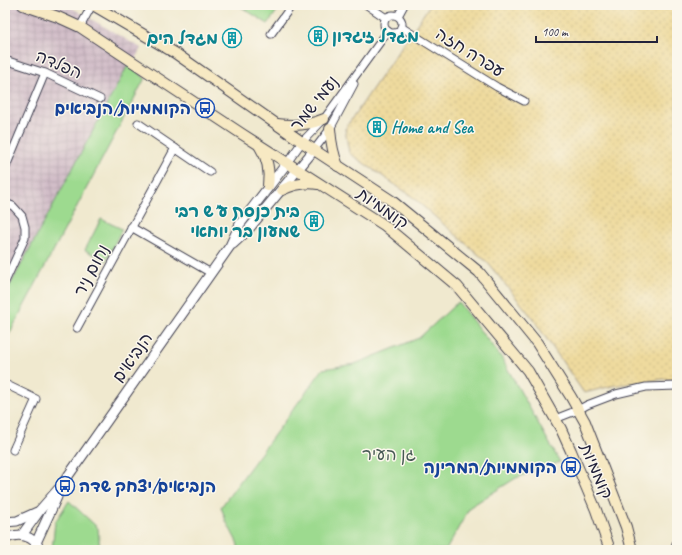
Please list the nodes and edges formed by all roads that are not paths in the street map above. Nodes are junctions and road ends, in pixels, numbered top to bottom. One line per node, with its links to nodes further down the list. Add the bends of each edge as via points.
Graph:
1 (23, 5): 8 (main road, קוממיות)
2 (92, 5): 8 (street); 19 (main road, קוממיות, via 174,53)
3 (292, 5): 11 (street)
4 (367, 5): 7 (street)
5 (404, 5): 6 (street)
6 (398, 16): 7 (street); 9 (street)
7 (386, 18): 10 (street, via 384,24)
8 (80, 27): 22 (main road, קוממיות)
9 (401, 27): 10 (street, via 394,32); 16 (street, עפרה חזה)
10 (388, 31): 13 (street, נעמי שמר)
11 (271, 34)
12 (5, 60): 14 (street, הפלדה)
13 (365, 62): 17 (street, נעמי שמר); 20 (street, נעמי שמר)
14 (45, 73): 15 (street, הפלדה); 27 (street)
15 (100, 99)
16 (524, 101)
17 (324, 118): 19 (main road, via 304,125); 21 (street, נעמי שמר)
18 (138, 123): 23 (street)
19 (276, 124): 21 (main road, קוממיות)
20 (330, 129): 24 (street, נעמי שמר); 26 (main road, via 331,144)
21 (302, 142): 24 (main road, קוממיות); 25 (street, נעמי שמר)
22 (259, 145): 25 (main road, קוממיות); 31 (main road, via 269,169)
23 (175, 148): 29 (street); 34 (street, נחום ניר)
24 (314, 150): 26 (main road, קוממיות); 28 (street, הנביאים)
25 (287, 162): 28 (main road, קוממיות); 31 (street, הנביאים)
26 (338, 166): 41 (main road, קוממיות, via 392,201 480,272 537,343)
27 (5, 169)
28 (298, 170): 30 (main road, קוממיות); 32 (street, הנביאים)
29 (210, 172)
30 (320, 184): 32 (main road, via 300,184); 42 (main road, קוממיות, via 384,225 457,286 528,371)
31 (268, 186): 35 (street, הנביאים, via 240,224)
32 (282, 190): 35 (street, הנביאים, via 247,231)
33 (5, 203): 37 (street, via 13,206 22,216 25,227 25,238)
34 (131, 227): 36 (street); 38 (street, נחום ניר)
35 (230, 246): 36 (street, הנביאים)
36 (211, 272): 44 (street, הנביאים)
37 (5, 282)
38 (77, 328)
39 (5, 384): 43 (street, via 36,399)
40 (677, 386): 41 (street, via 646,387 616,394)
41 (578, 410): 42 (street); 52 (main road, קוממיות, via 626,526)
42 (555, 419): 51 (main road, קוממיות, via 582,476)
43 (13, 450)
44 (61, 486): 45 (street, הנביאים); 50 (street, הנביאים)
45 (40, 510): 46 (street, via 17,521); 48 (street, הנביאים)
46 (5, 522)
47 (7, 535): 48 (street)
48 (22, 535): 50 (street)
49 (677, 541): 53 (street)
50 (38, 546)
51 (610, 550)
52 (632, 550)
53 (674, 550)

